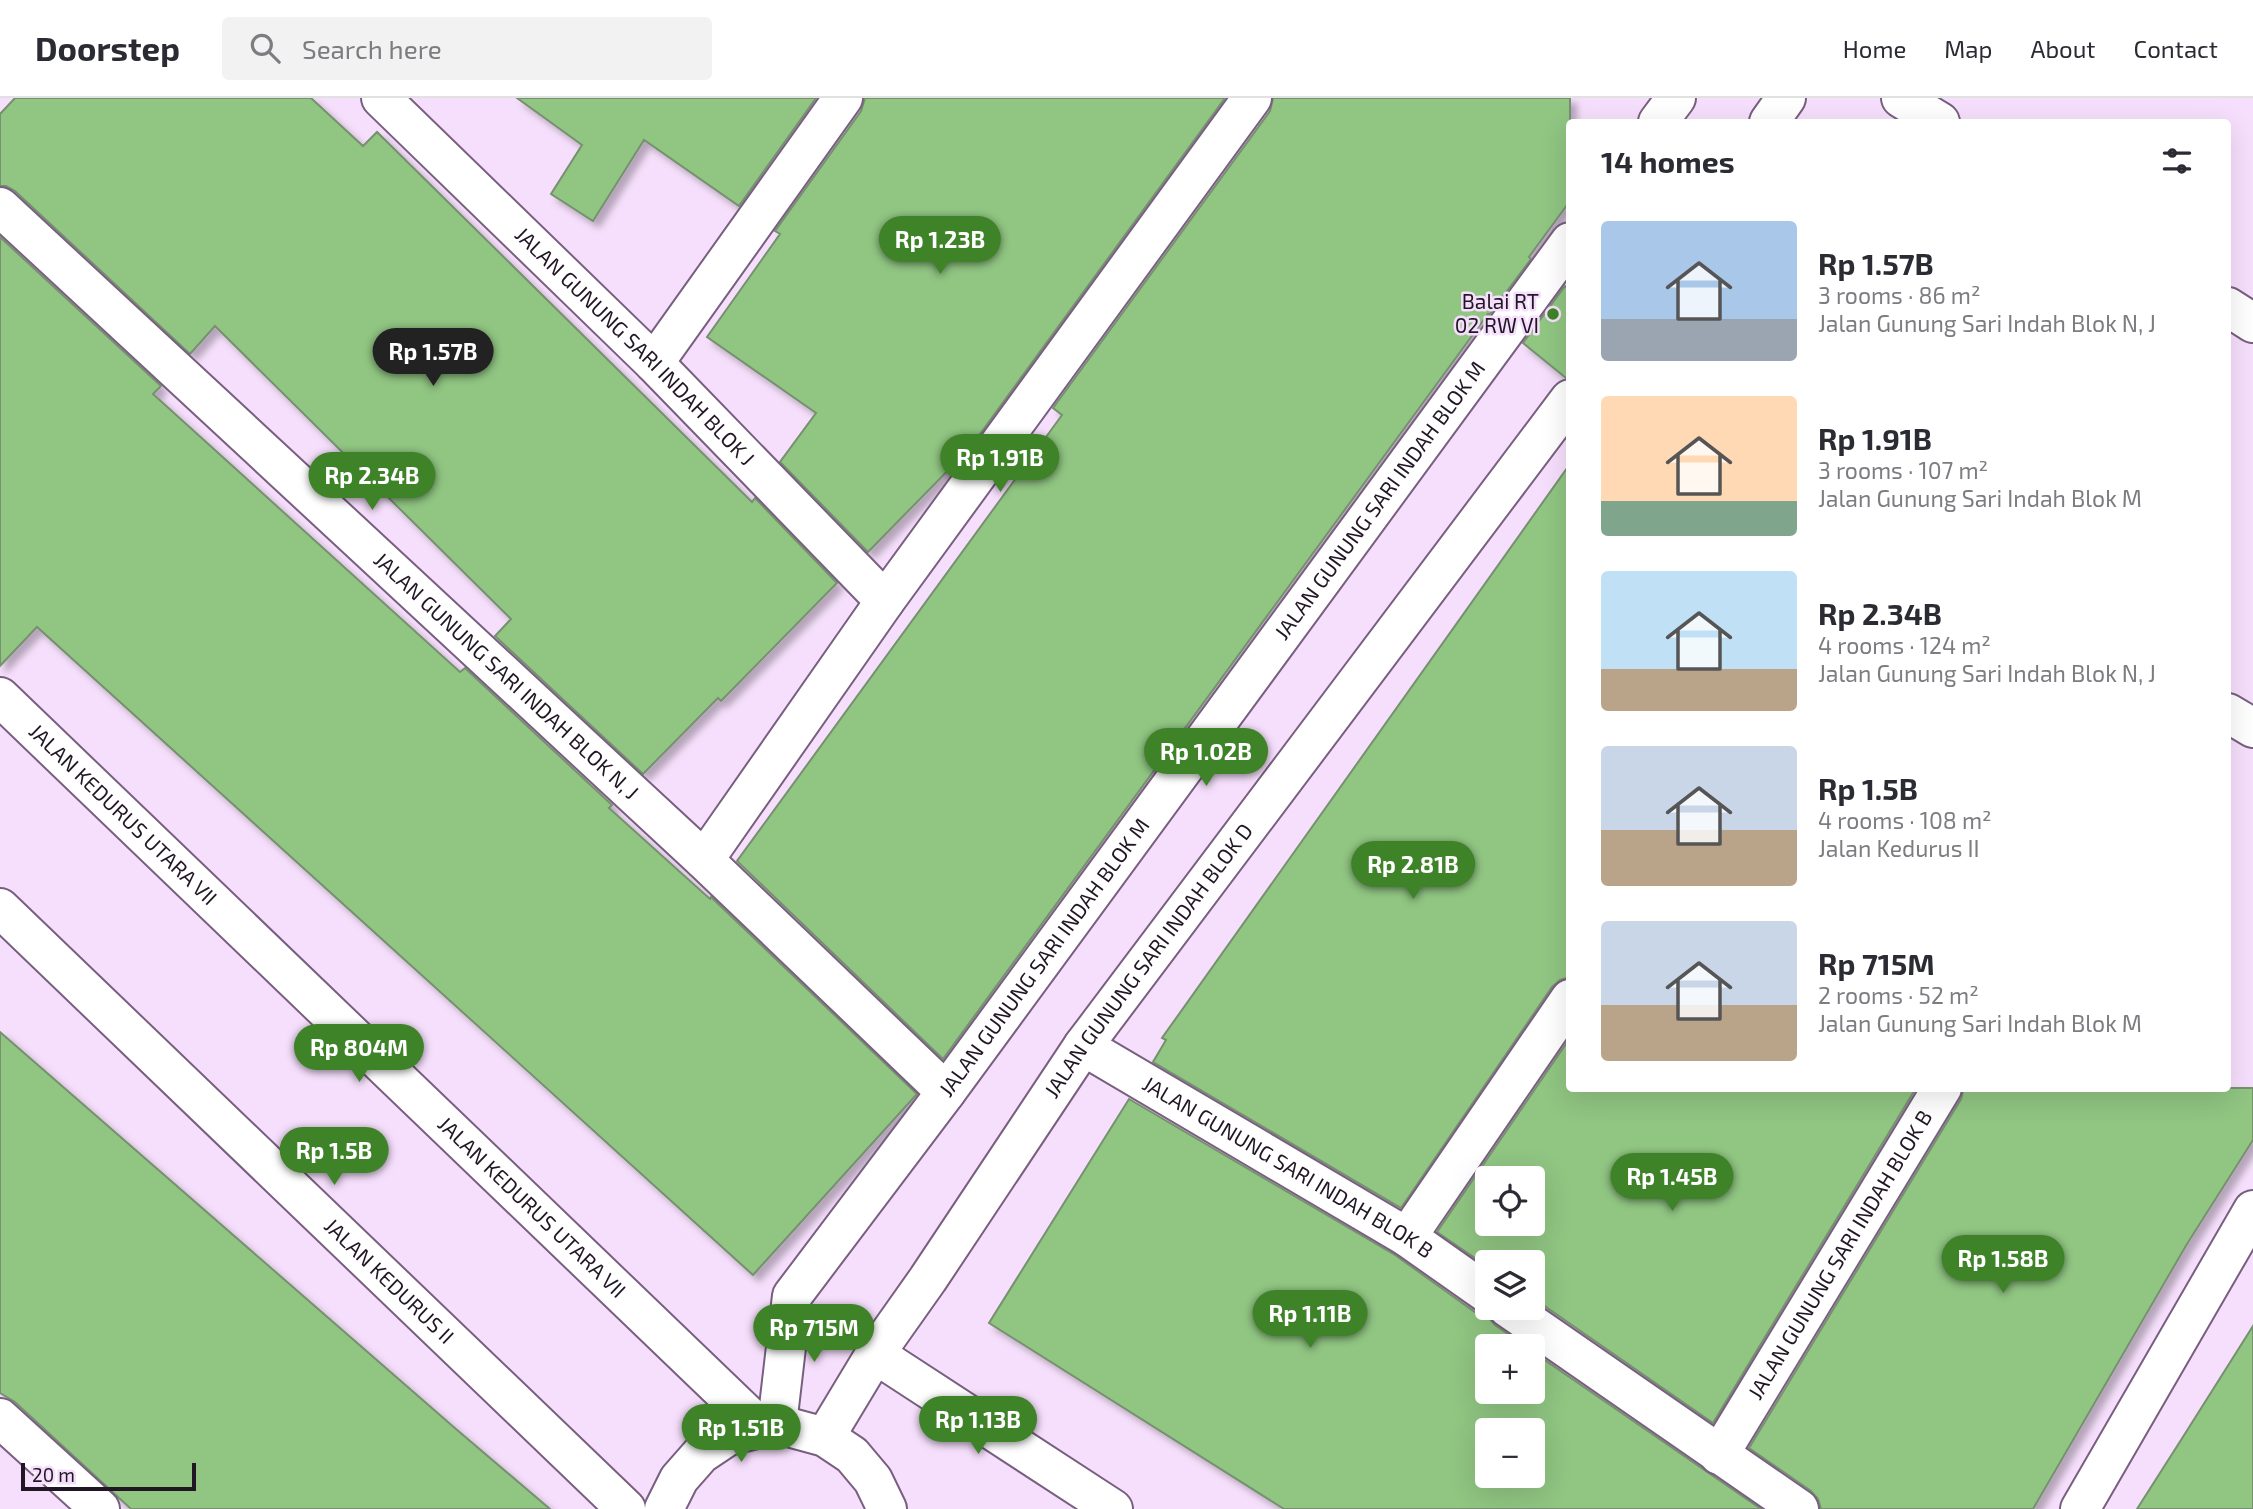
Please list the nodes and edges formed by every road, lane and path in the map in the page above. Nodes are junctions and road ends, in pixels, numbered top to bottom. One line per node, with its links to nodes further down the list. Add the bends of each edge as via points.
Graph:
1 (844, 98): 14 (street)
2 (1252, 98): 16 (street)
3 (1676, 98): 7 (street)
4 (1786, 98): 8 (street)
5 (1901, 98): 9 (street)
6 (393, 102): 14 (street, JALAN GUNUNG SARI INDAH BLOK J)
7 (1660, 119)
8 (1771, 119)
9 (1935, 119)
10 (0, 207): 20 (street, JALAN GUNUNG SARI INDAH BLOK N, J)
11 (1566, 247): 24 (street, JALAN GUNUNG SARI INDAH BLOK M)
12 (2231, 309): 13 (street)
13 (2253, 323)
14 (654, 363): 16 (street, JALAN GUNUNG SARI INDAH BLOK J)
15 (1566, 404): 23 (street, JALAN GUNUNG SARI INDAH BLOK D)
16 (885, 601): 20 (street)
17 (0, 697): 32 (street, JALAN KEDURUS UTARA VII)
18 (2231, 715): 19 (street)
19 (2253, 728)
20 (704, 860): 24 (street, JALAN GUNUNG SARI INDAH BLOK N, J)
21 (0, 908): 36 (street, JALAN KEDURUS II)
22 (1566, 1005): 27 (street)
23 (1083, 1046): 27 (street, JALAN GUNUNG SARI INDAH BLOK B); 30 (street, JALAN GUNUNG SARI INDAH BLOK D)
24 (946, 1092): 32 (street, JALAN GUNUNG SARI INDAH BLOK M, via 792,1296)
25 (1940, 1092): 34 (street, JALAN GUNUNG SARI INDAH BLOK B)
26 (2253, 1210): 41 (street)
27 (1407, 1237): 28 (street, JALAN GUNUNG SARI INDAH BLOK B)
28 (1475, 1285)
29 (1526, 1320): 34 (street)
30 (875, 1353): 33 (street, JALAN GUNUNG SARI INDAH BLOK D); 39 (street)
31 (0, 1418): 35 (street)
32 (768, 1426): 33 (street); 37 (street, via 728,1436 701,1454 679,1479)
33 (825, 1437): 38 (street, via 852,1455 873,1479)
34 (1719, 1455): 40 (street)
35 (100, 1509)
36 (626, 1509)
37 (664, 1509)
38 (887, 1509)
39 (1114, 1509)
40 (1799, 1509)
41 (2080, 1509)

